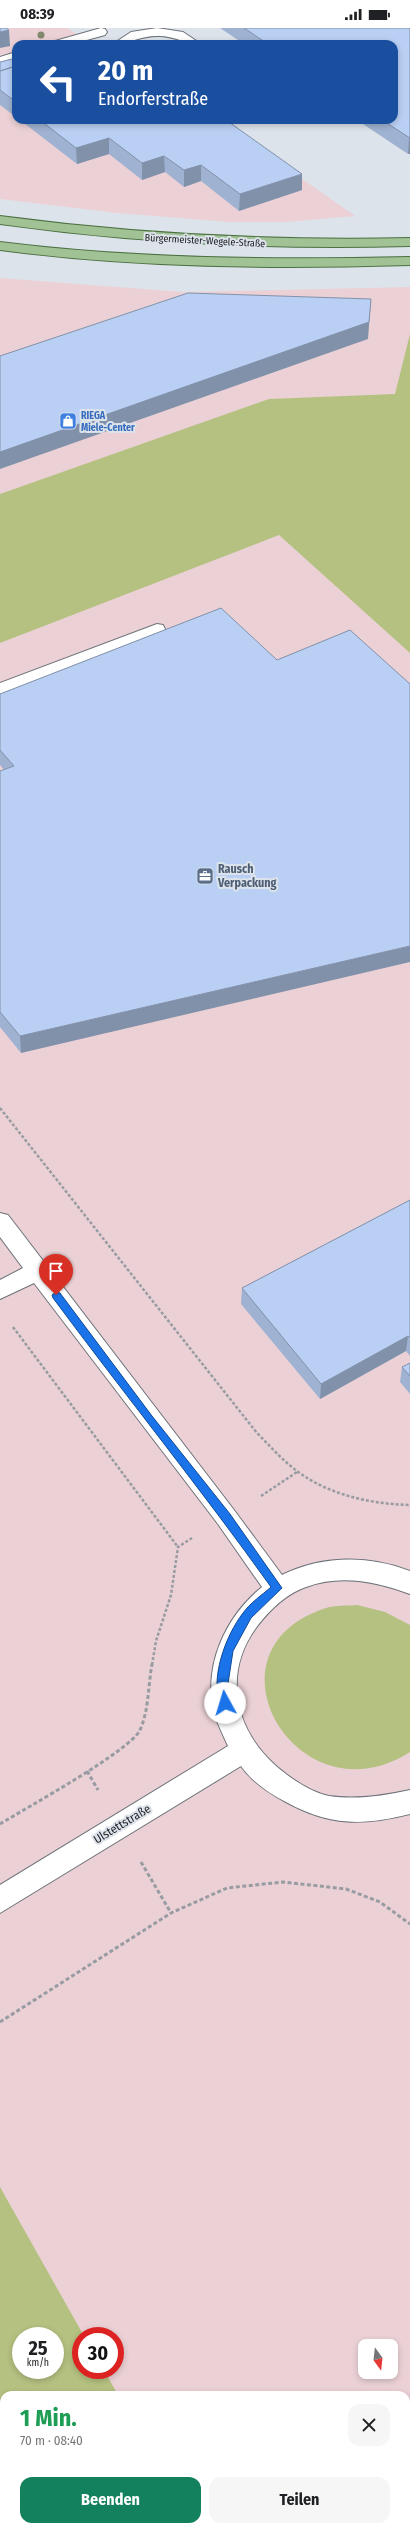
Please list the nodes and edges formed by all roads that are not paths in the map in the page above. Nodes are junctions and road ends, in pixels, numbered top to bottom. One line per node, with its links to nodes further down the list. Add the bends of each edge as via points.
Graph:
1 (96, 30): 3 (street); 4 (street)
2 (165, 30): 5 (street, via 141,33); 6 (street)
3 (70, 40)
4 (117, 40)
5 (125, 40)
6 (190, 40)
7 (12, 57): 8 (street)
8 (0, 61)
9 (0, 220): 10 (main road, Bürgermeister-Wegele-Straße, via 130,235 242,242)
10 (410, 242)
11 (0, 246): 12 (main road, Bürgermeister-Wegele-Straße, via 96,258 180,262)
12 (410, 260)
13 (157, 629): 14 (street)
14 (0, 690)
15 (0, 1221): 16 (street)
16 (38, 1271): 17 (street); 19 (street, via 226,1517)
17 (0, 1290)
18 (410, 1583): 19 (street, via 401,1578 358,1569 316,1573)
19 (277, 1588): 20 (street, via 247,1615 228,1650 222,1690 231,1729)
20 (244, 1750): 21 (street, via 253,1764 287,1792 329,1808 374,1811); 22 (street, Ulstettstraße)
21 (410, 1802)
22 (0, 1900)

